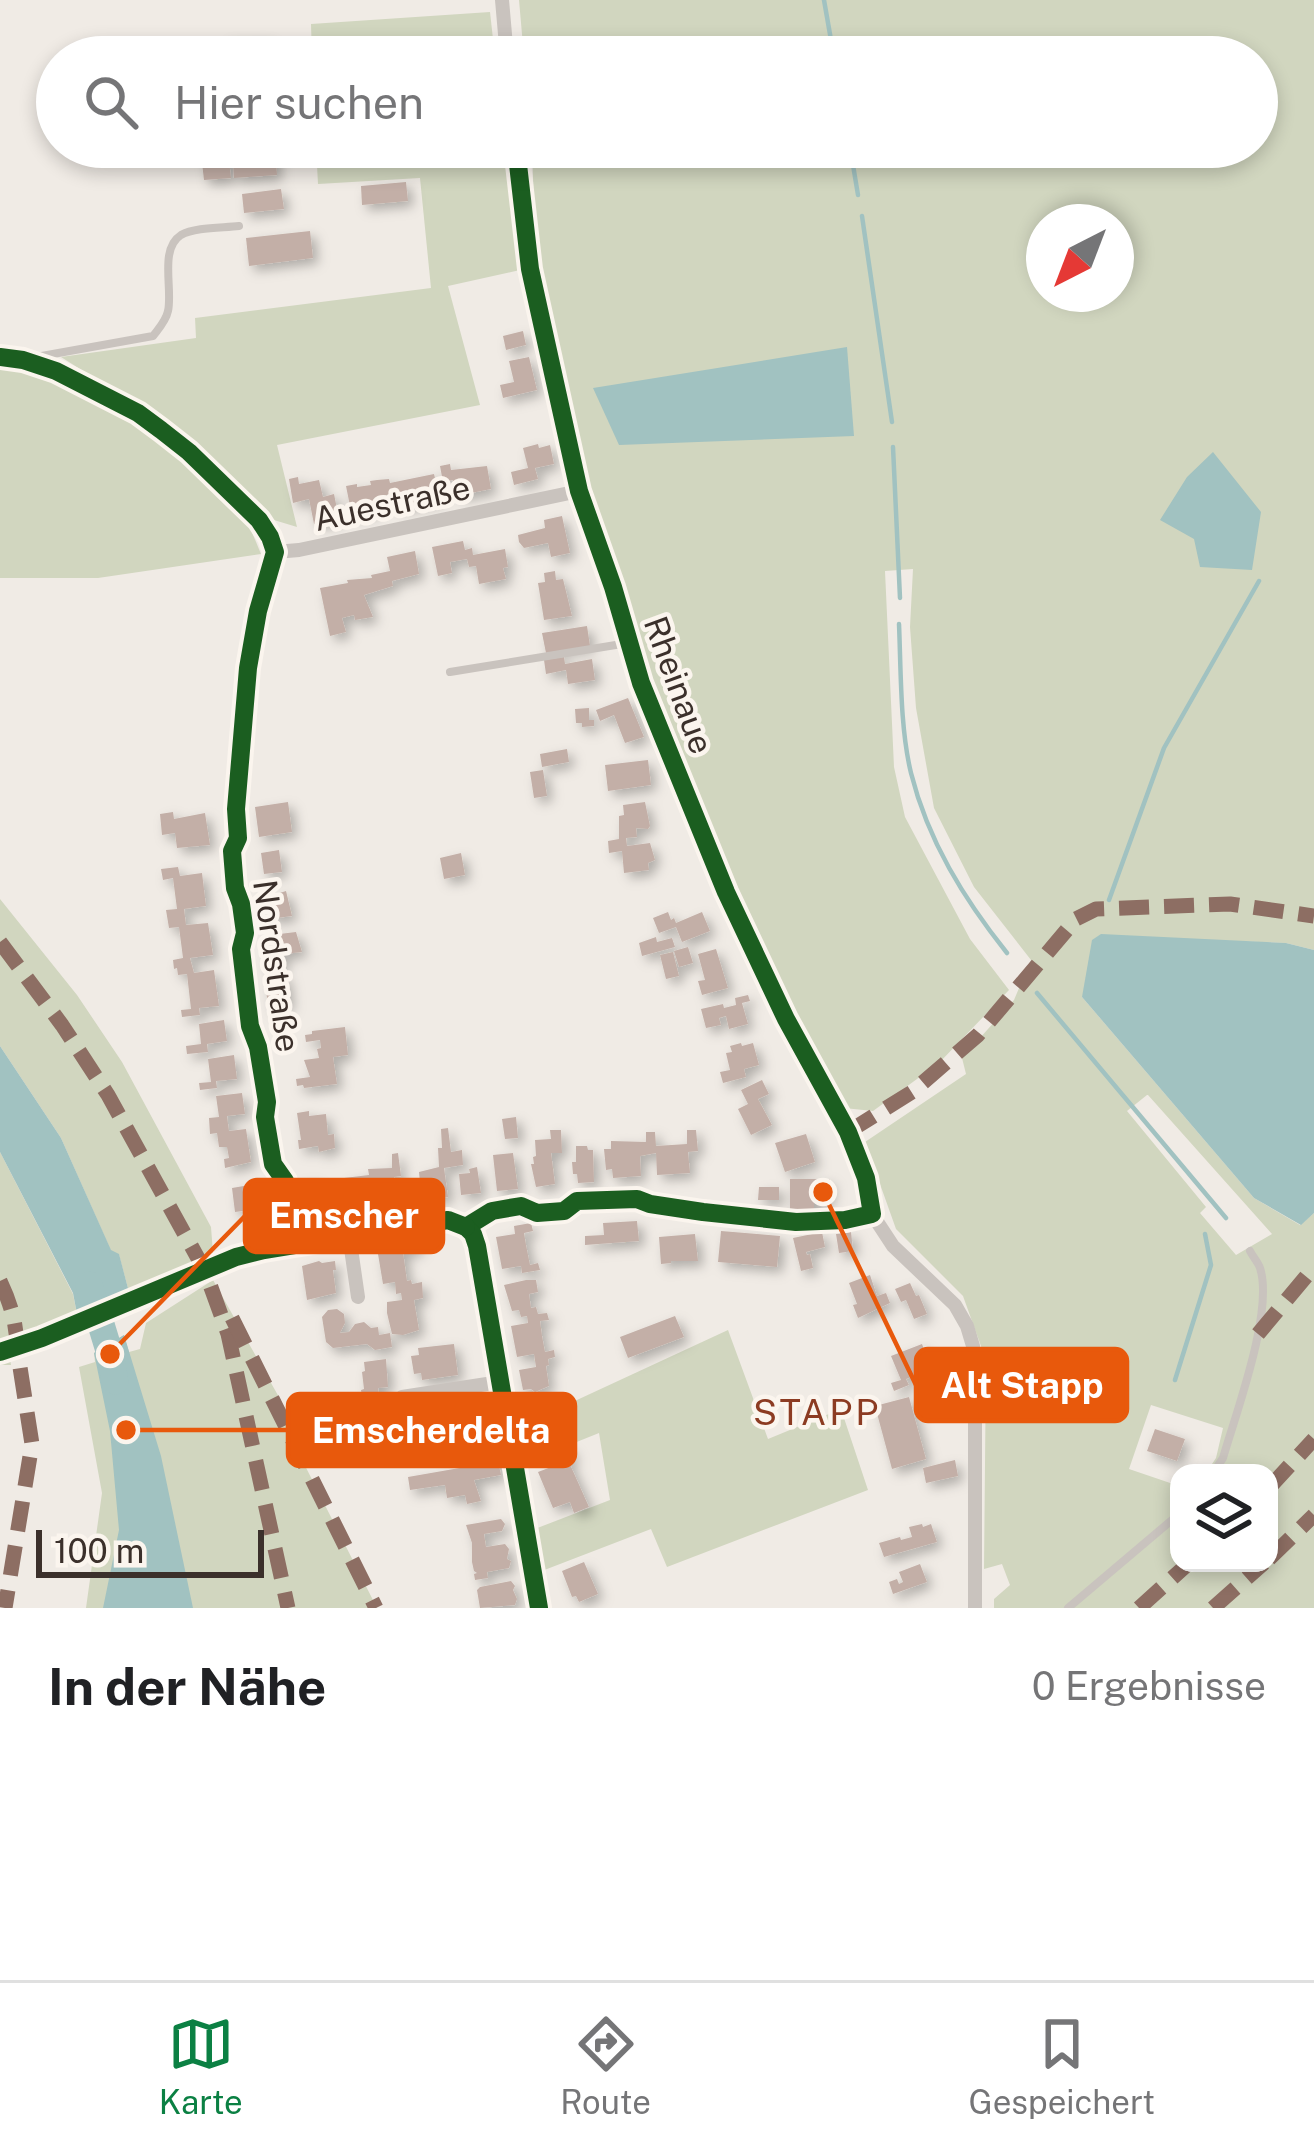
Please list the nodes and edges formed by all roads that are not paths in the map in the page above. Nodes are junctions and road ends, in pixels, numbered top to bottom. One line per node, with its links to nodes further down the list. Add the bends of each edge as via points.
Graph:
1 (502, 0): 2 (street)
2 (505, 36)
3 (519, 168): 7 (street, Rheinaue, via 530,269)
4 (239, 226): 6 (lane, via 176,238 169,307 153,336)
5 (0, 357): 6 (street, Auestraße)
6 (23, 360): 8 (street, Auestraße, via 161,430 259,520)
7 (579, 491): 8 (street, Auestraße); 9 (street, Rheinaue)
8 (275, 552): 14 (street, Nordstraße, via 248,668 232,850 250,1026)
9 (630, 643): 10 (lane); 11 (street, Rheinaue, via 726,892 848,1132)
10 (450, 672)
11 (872, 1214): 12 (street, via 796,1222 637,1199 577,1201 536,1214 521,1206 491,1211); 23 (street, Rheinaue, via 968,1326)
12 (466, 1227): 13 (street, via 448,1220); 18 (street, via 477,1246)
13 (349, 1235): 14 (street); 16 (street)
14 (294, 1244): 17 (street, via 236,1257)
15 (1250, 1251): 20 (lane, via 1261,1269 1258,1334)
16 (358, 1297)
17 (0, 1352)
18 (500, 1382): 19 (street); 22 (street)
19 (402, 1397)
20 (1219, 1464)
21 (1170, 1522): 24 (lane)
22 (538, 1608)
23 (975, 1608)
24 (1068, 1608)

